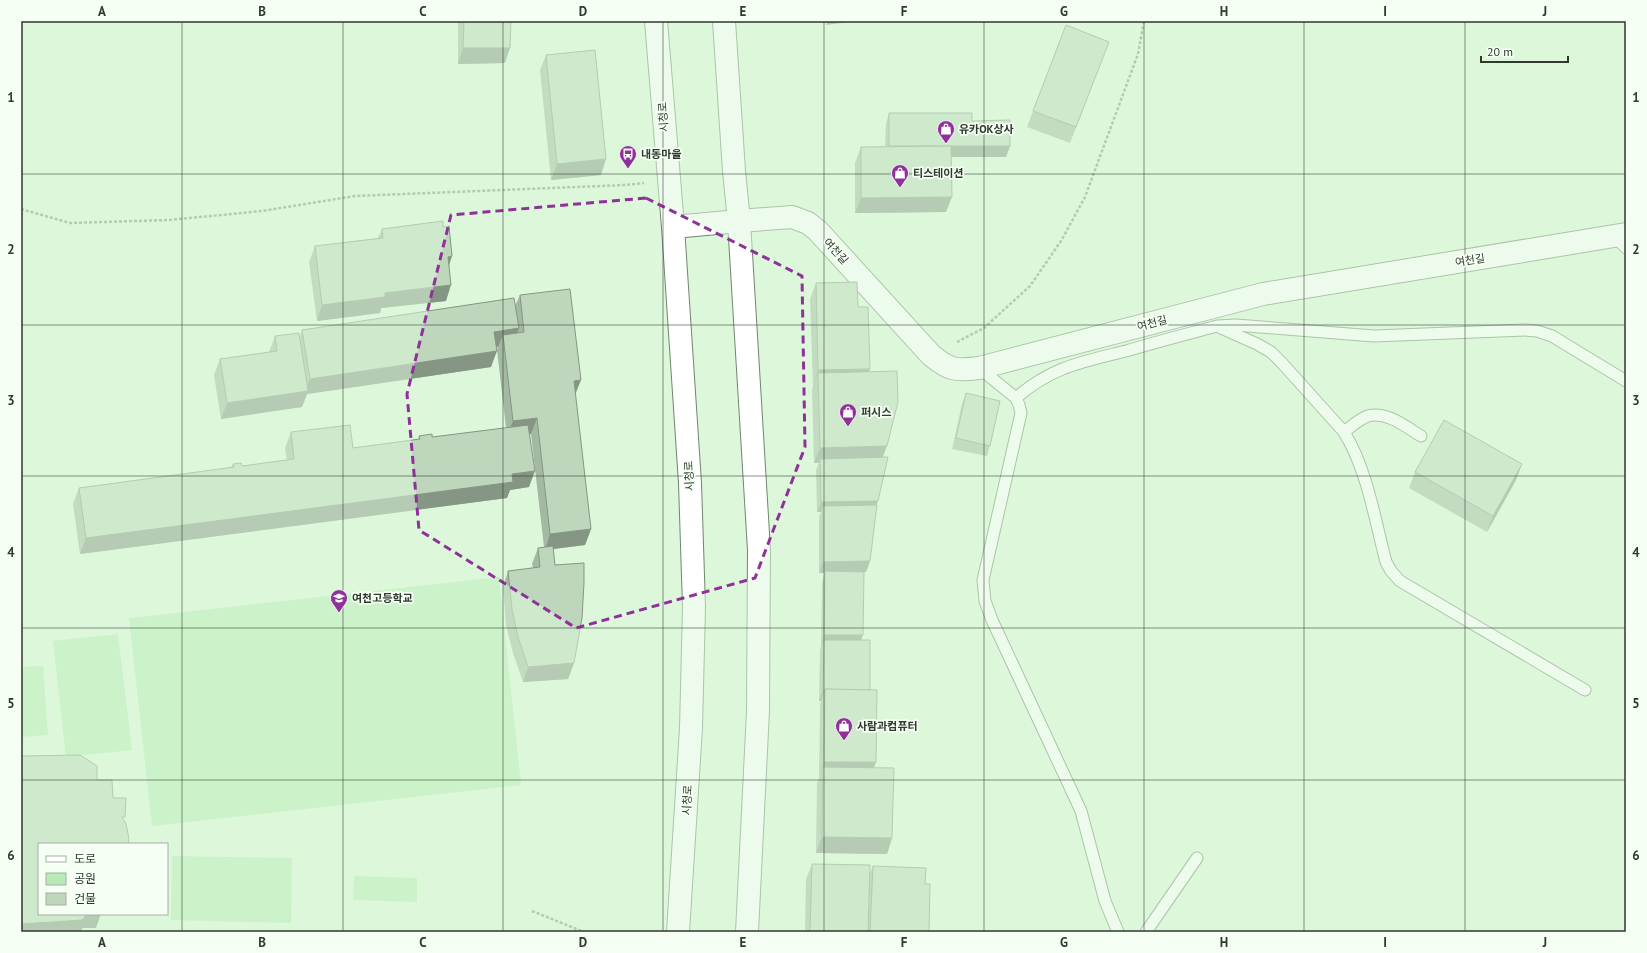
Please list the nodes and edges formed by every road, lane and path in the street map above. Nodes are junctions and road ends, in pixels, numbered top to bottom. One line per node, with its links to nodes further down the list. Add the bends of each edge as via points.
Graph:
1 (656, 21): 4 (street, 시청로)
2 (724, 21): 6 (street)
3 (1144, 21): 10 (path, via 1138,54 1088,190 1062,241 1030,286 984,328)
4 (668, 180): 5 (path, via 625,185 355,196 262,211 169,220 70,223); 7 (street, 시청로)
5 (21, 209)
6 (739, 221): 7 (street, 여천길); 10 (street, 여천길, via 792,218 808,223); 21 (street, via 759,550 757,719)
7 (672, 227): 20 (street, 시청로, via 690,483 694,607 691,728)
8 (1622, 240): 11 (street, 여천길, via 1263,294)
9 (1217, 326): 12 (lane, via 1236,325 1374,336 1537,331 1552,336); 13 (lane, via 1069,366 1040,379); 14 (lane, via 1270,352)
10 (931, 354): 11 (street, 여천길, via 952,369)
11 (978, 368): 13 (lane)
12 (1626, 381)
13 (1016, 398): 22 (lane, via 1021,413 983,580 985,600 1081,812 1105,901)
14 (1344, 432): 15 (lane, via 1369,416 1379,415 1390,418); 16 (lane, via 1352,444 1363,473 1386,562 1400,581)
15 (1421, 436)
16 (1585, 690)
17 (1197, 858): 23 (lane)
18 (532, 910): 19 (path)
19 (584, 932)
20 (678, 932)
21 (747, 932)
22 (1118, 932)
23 (1146, 932)

